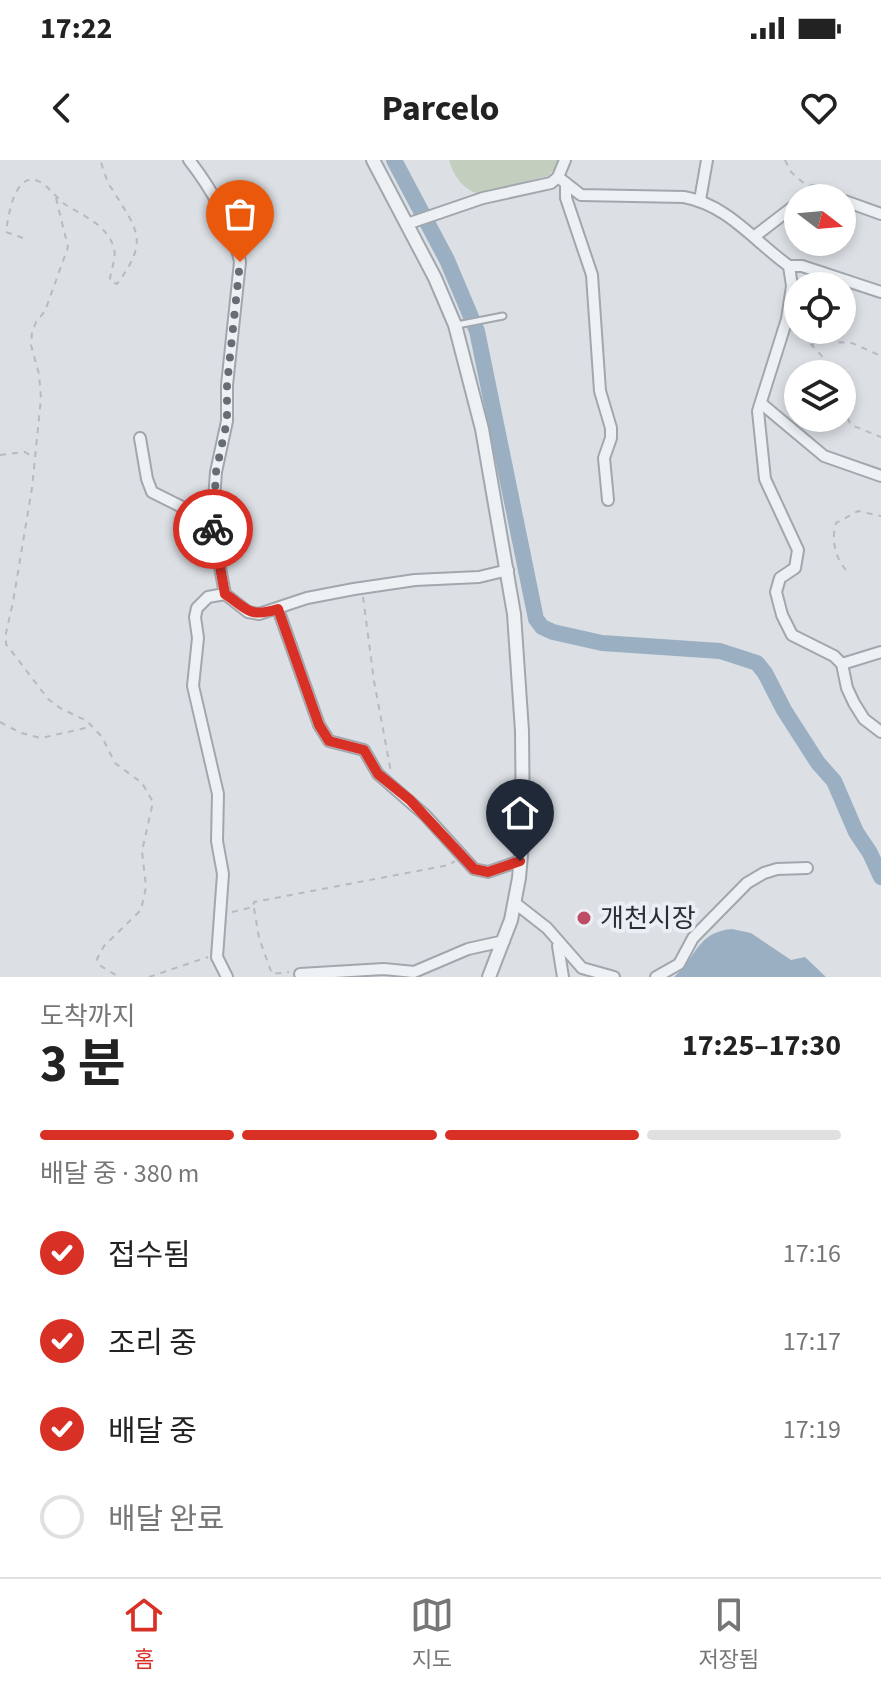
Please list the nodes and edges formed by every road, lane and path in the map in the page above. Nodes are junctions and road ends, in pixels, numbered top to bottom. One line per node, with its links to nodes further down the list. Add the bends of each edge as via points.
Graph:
1 (100, 160): 10 (path, via 137,237 134,255 117,284 110,281 114,253 105,232)
2 (189, 160): 36 (street, via 218,206 240,262)
3 (373, 160): 15 (street)
4 (565, 160): 7 (street)
5 (707, 160): 11 (street)
6 (785, 160): 8 (path)
7 (558, 177): 9 (street); 15 (street)
8 (800, 184)
9 (566, 186): 11 (street, via 581,195); 34 (street, via 592,275 598,376 611,428 604,458)
10 (56, 198): 17 (path, via 40,181 21,186 12,199 6,232); 32 (path, via 68,247 32,333 41,386)
11 (700, 200): 16 (street)
12 (856, 205): 14 (street)
13 (784, 214): 16 (street)
14 (881, 214)
15 (411, 222): 22 (street)
16 (755, 236): 18 (street)
17 (23, 238)
18 (789, 266): 19 (street); 20 (street)
19 (790, 272)
20 (881, 292)
21 (503, 316): 22 (lane)
22 (459, 324): 37 (street)
23 (784, 329): 27 (street)
24 (811, 346): 25 (path, via 826,333 835,342); 26 (path)
25 (881, 356)
26 (825, 360)
27 (762, 404): 33 (street, via 824,456); 43 (street, via 758,411 765,479 798,550 795,568 776,584 779,604 792,635)
28 (856, 427): 29 (path)
29 (881, 437)
30 (140, 438): 36 (street, via 152,492)
31 (0, 455): 32 (path, via 25,452)
32 (34, 457): 45 (path, via 6,644 48,699)
33 (881, 476)
34 (608, 500)
35 (881, 516): 38 (path, via 858,511 836,523 836,551)
36 (213, 529): 40 (street)
37 (508, 570): 39 (street); 49 (street, via 522,731)
38 (846, 570)
39 (361, 588): 41 (street); 47 (path)
40 (225, 594): 41 (street, via 248,612); 53 (street, via 208,597 197,608 193,686 218,794 223,874)
41 (278, 609): 47 (street, via 325,736 364,750 378,774)
42 (881, 652): 43 (street)
43 (842, 664): 46 (street, via 854,703)
44 (0, 722): 45 (path, via 41,738)
45 (92, 727): 59 (path, via 115,763 142,783 153,802 142,851 146,887 141,910 97,959)
46 (881, 732)
47 (394, 787): 48 (street)
48 (461, 858): 49 (street, via 488,872); 52 (path, via 449,865 254,902)
49 (520, 861): 51 (street)
50 (807, 868): 65 (street, via 777,869 747,883 693,938 679,964)
51 (515, 903): 54 (street); 55 (street)
52 (253, 907): 53 (path); 57 (path, via 272,974)
53 (219, 915): 56 (street)
54 (557, 940): 63 (street); 64 (street, via 582,968)
55 (504, 941): 58 (street, via 468,949); 62 (street)
56 (217, 957): 60 (path); 61 (street)
57 (300, 974): 58 (street, via 384,969)
58 (413, 975)
59 (119, 977)
60 (149, 977)
61 (227, 977)
62 (489, 977)
63 (563, 977)
64 (614, 977)
65 (656, 977)

